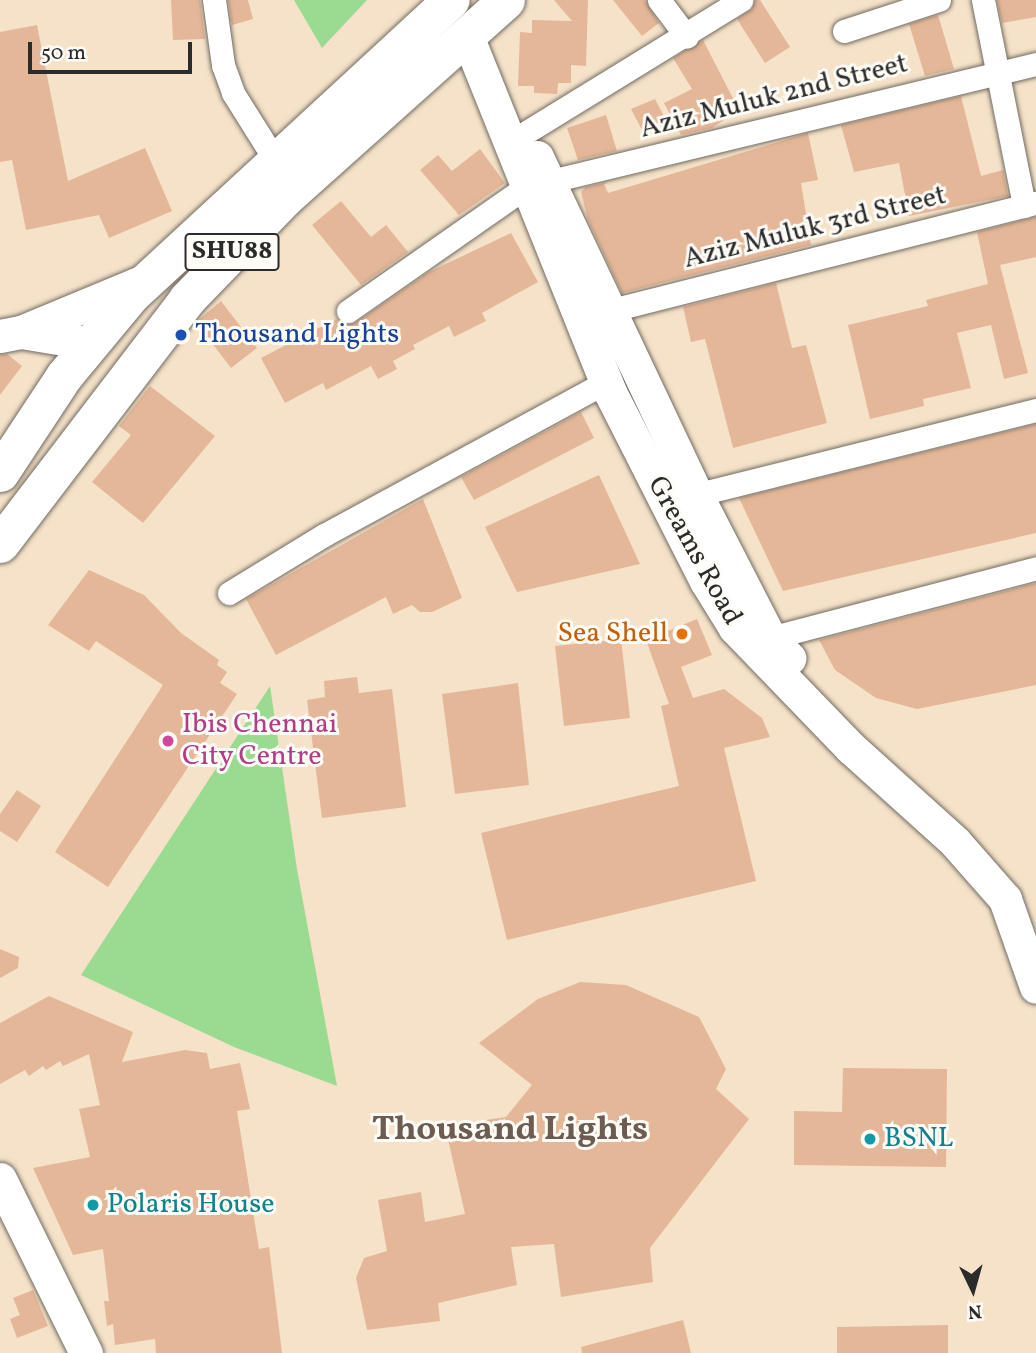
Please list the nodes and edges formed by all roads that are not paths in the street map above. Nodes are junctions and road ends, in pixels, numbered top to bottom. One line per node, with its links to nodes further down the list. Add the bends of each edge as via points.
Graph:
1 (214, 0): 13 (street, via 223,65 233,93)
2 (451, 0): 13 (main road, SHU88)
3 (659, 0): 9 (street)
4 (741, 0): 9 (street)
5 (939, 0): 8 (street)
6 (983, 0): 11 (street)
7 (485, 19): 12 (street, Greams Road); 14 (street, Greams Road); 23 (main road, SHU88, via 286,197 170,317)
8 (844, 31)
9 (687, 37): 12 (street)
10 (1036, 64): 11 (street, Aziz Muluk 2nd Street)
11 (1000, 74): 14 (street, Aziz Muluk 2nd Street); 15 (street)
12 (525, 133): 14 (street, Greams Road)
13 (275, 160): 16 (main road, SHU88)
14 (538, 186): 17 (street); 18 (street, Greams Road); 22 (street, Greams Road)
15 (1030, 204): 18 (street, Aziz Muluk 3rd Street)
16 (146, 279): 19 (street); 20 (main road, SHU88)
17 (348, 311)
18 (608, 311): 26 (street, Greams Road)
19 (10, 334): 20 (street)
20 (88, 343): 21 (main road, SHU88)
21 (64, 376): 23 (main road); 25 (main road, SHU88)
22 (606, 382): 26 (street, Greams Road); 29 (street, via 324,535)
23 (103, 406): 27 (main road, SHU88)
24 (1036, 410): 26 (street)
25 (0, 473)
26 (681, 499): 30 (street, Greams Road); 32 (street, Greams Road, via 735,628 851,748 955,842 1005,899)
27 (0, 544)
28 (1036, 568): 30 (street)
29 (229, 593)
30 (769, 638): 31 (street, Greams Road, via 1010,873)
31 (1036, 929)
32 (1036, 987)
33 (0, 1179): 34 (street)
34 (86, 1353)

